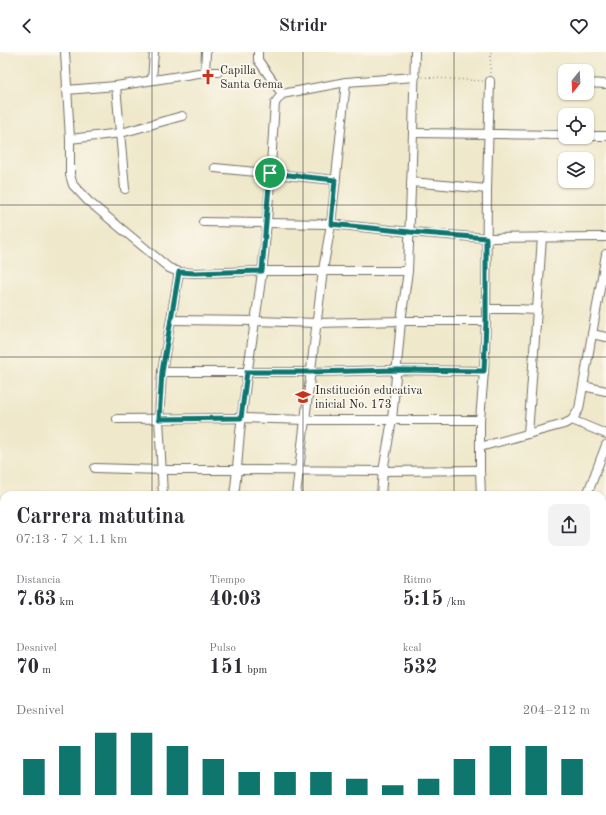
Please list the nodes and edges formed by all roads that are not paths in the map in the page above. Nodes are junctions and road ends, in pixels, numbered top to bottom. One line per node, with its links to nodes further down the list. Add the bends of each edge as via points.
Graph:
1 (65, 52): 15 (street)
2 (154, 52): 9 (street)
3 (206, 52): 6 (street)
4 (258, 52): 16 (street, via 258,60)
5 (415, 52): 8 (street)
6 (204, 72): 7 (street); 9 (street)
7 (218, 72)
8 (414, 77): 10 (street); 19 (street)
9 (152, 80): 14 (street)
10 (346, 82): 16 (street); 27 (street)
11 (490, 82): 20 (street)
12 (594, 83): 13 (street)
13 (606, 84)
14 (116, 86): 15 (street); 18 (street)
15 (66, 90): 24 (street)
16 (282, 94): 26 (street, via 275,103)
17 (182, 116): 18 (street)
18 (121, 133): 24 (street); 29 (street)
19 (413, 133): 20 (street); 28 (street)
20 (489, 134): 21 (street); 30 (street)
21 (558, 135)
22 (594, 136): 23 (street)
23 (606, 136)
24 (70, 139): 42 (street, via 70,175 73,184 88,202 160,262)
25 (215, 168): 26 (street)
26 (270, 173): 27 (street); 32 (street)
27 (335, 180): 33 (street)
28 (412, 182): 30 (street); 34 (street)
29 (126, 189)
30 (487, 189): 37 (street)
31 (203, 222): 32 (street)
32 (267, 223): 33 (street); 40 (street)
33 (331, 224): 34 (street); 39 (street)
34 (410, 232): 37 (street); 41 (street)
35 (542, 237): 36 (street); 37 (street); 45 (street)
36 (606, 237)
37 (486, 238): 44 (street)
38 (606, 254): 43 (street)
39 (323, 270): 40 (street); 41 (street); 50 (street)
40 (262, 271): 42 (street); 47 (street)
41 (408, 271): 48 (street)
42 (179, 272): 46 (street)
43 (603, 287): 51 (street)
44 (486, 309): 45 (street); 49 (street)
45 (537, 310): 67 (street)
46 (171, 320): 47 (street); 55 (street)
47 (256, 320): 50 (street); 56 (street)
48 (401, 321): 49 (street); 50 (street); 53 (street)
49 (486, 321): 54 (street)
50 (317, 323): 57 (street)
51 (592, 334): 52 (street); 58 (street)
52 (606, 337)
53 (397, 370): 54 (street); 57 (street); 64 (street)
54 (484, 371): 65 (street)
55 (162, 372): 56 (street); 62 (street)
56 (247, 372): 57 (street); 61 (street)
57 (311, 372): 63 (street)
58 (583, 386): 59 (street); 66 (street, via 579,409)
59 (606, 391)
60 (117, 418): 62 (street)
61 (241, 418): 62 (street); 63 (street); 73 (street)
62 (159, 419): 72 (street)
63 (306, 420): 64 (street); 74 (street)
64 (392, 420): 65 (street); 76 (street)
65 (480, 420): 70 (street)
66 (572, 420): 67 (street); 68 (street)
67 (528, 434): 70 (street)
68 (606, 434)
69 (606, 445): 82 (street)
70 (480, 447): 75 (street)
71 (95, 468): 72 (street)
72 (162, 470): 73 (street); 77 (street)
73 (238, 470): 74 (street); 78 (street)
74 (299, 470): 76 (street); 79 (street)
75 (480, 470): 76 (street); 81 (street)
76 (383, 471): 80 (street)
77 (163, 491)
78 (235, 491)
79 (296, 491)
80 (381, 491)
81 (481, 491)
82 (589, 491)

